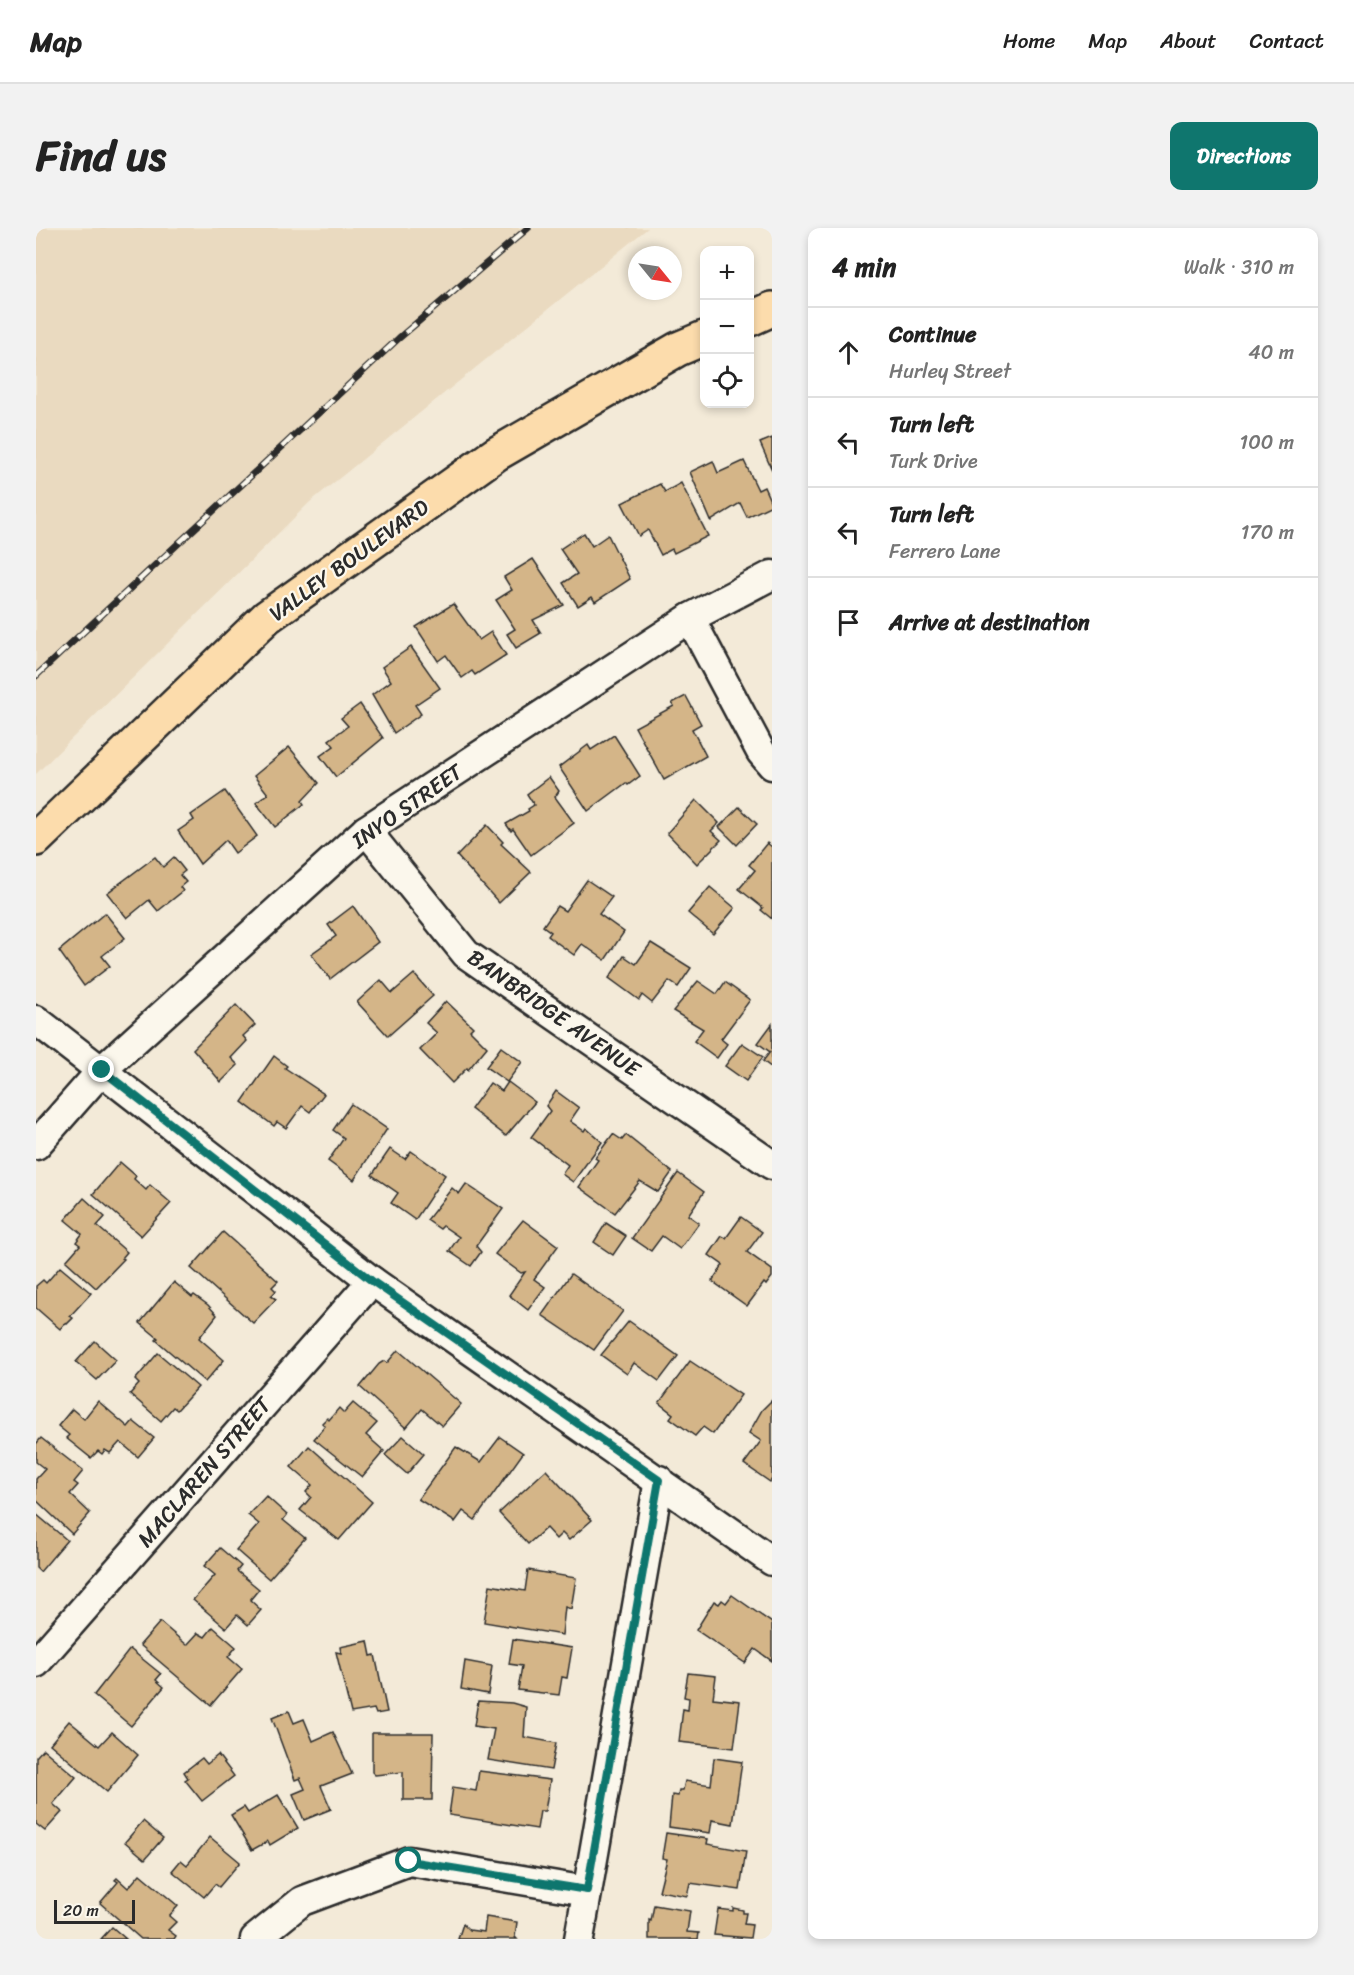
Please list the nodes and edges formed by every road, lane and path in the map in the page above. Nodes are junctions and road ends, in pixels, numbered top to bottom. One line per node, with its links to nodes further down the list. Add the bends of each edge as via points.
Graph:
1 (772, 309): 2 (main road)
2 (754, 317)
3 (700, 340): 8 (main road, VALLEY BOULEVARD, via 496,454 267,617)
4 (772, 575): 5 (street, INYO STREET)
5 (690, 618): 6 (street, via 760,752); 7 (street, INYO STREET)
6 (772, 765)
7 (366, 830): 10 (street, INYO STREET); 12 (street, BANBRIDGE AVENUE, via 466,954)
8 (36, 839)
9 (36, 1020): 10 (street)
10 (102, 1070): 11 (street, INYO STREET); 13 (street)
11 (36, 1145)
12 (772, 1165)
13 (372, 1281): 14 (street); 16 (street, MACLAREN STREET)
14 (659, 1480): 15 (street); 17 (street)
15 (772, 1561)
16 (36, 1663)
17 (587, 1890): 18 (street, via 409,1861 302,1900); 19 (street)
18 (255, 1939)
19 (579, 1939)

